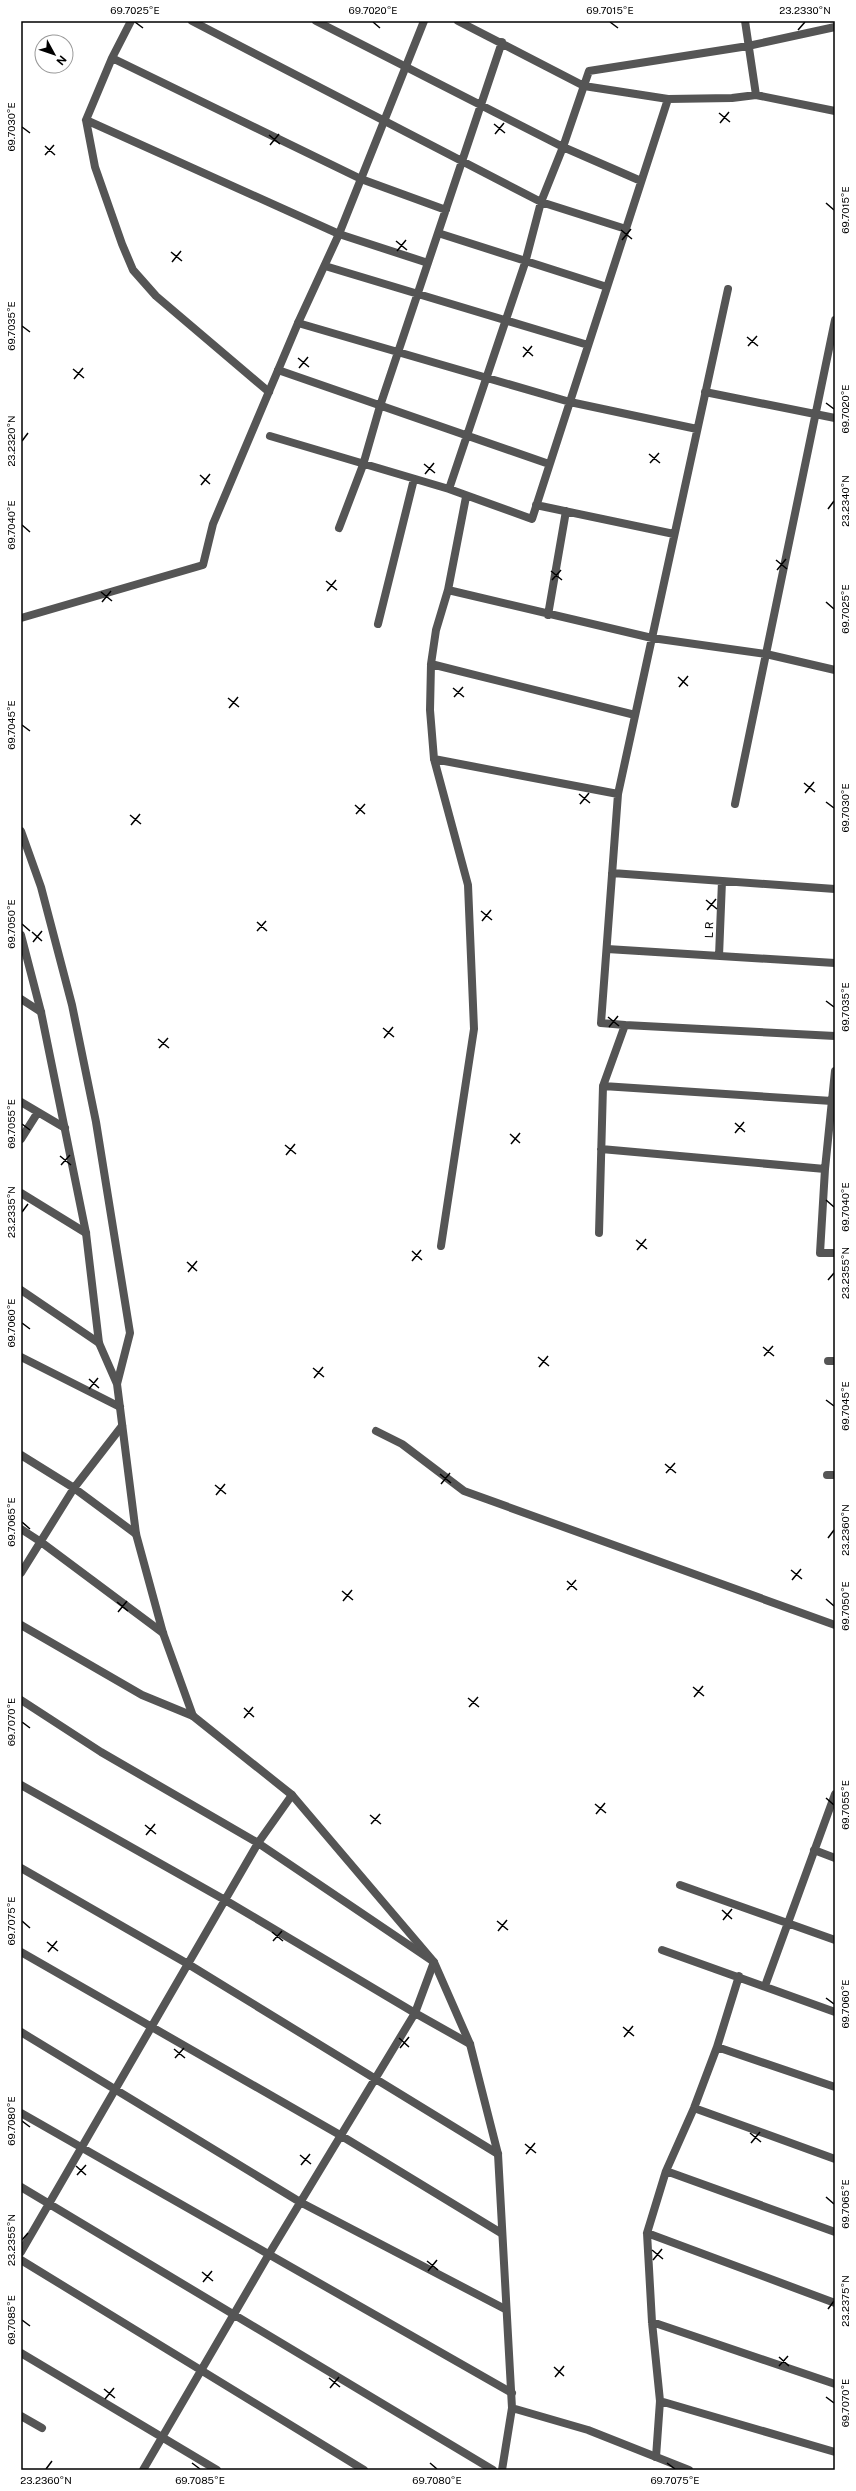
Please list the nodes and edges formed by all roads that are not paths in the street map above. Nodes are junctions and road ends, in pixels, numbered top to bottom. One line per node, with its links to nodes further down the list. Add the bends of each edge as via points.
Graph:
1 (128, 21): 2 (street)
2 (131, 21): 11 (street)
3 (192, 21): 18 (street)
4 (316, 21): 12 (street)
5 (424, 21): 12 (street)
6 (458, 21): 9 (street)
7 (745, 21): 10 (street)
8 (835, 27): 10 (street)
9 (502, 42): 13 (street); 16 (street)
10 (748, 46): 13 (street, via 589,71); 14 (street)
11 (112, 58): 19 (street); 22 (street)
12 (405, 68): 16 (street); 18 (street)
13 (584, 86): 15 (street); 20 (street)
14 (756, 95): 15 (street); 17 (street)
15 (668, 99): 23 (street)
16 (481, 104): 20 (street); 21 (street)
17 (835, 111)
18 (384, 119): 21 (street); 22 (street)
19 (86, 120): 28 (street); 42 (street, via 95,167 133,270 156,296)
20 (563, 147): 23 (street); 24 (street)
21 (462, 161): 24 (street); 25 (street)
22 (361, 179): 25 (street); 28 (street)
23 (641, 181): 26 (street)
24 (541, 202): 26 (street); 29 (street)
25 (446, 210): 27 (street)
26 (626, 229): 32 (street)
27 (438, 233): 29 (street); 30 (street)
28 (339, 234): 30 (street); 31 (street)
29 (525, 262): 32 (street); 36 (street)
30 (428, 263): 34 (street)
31 (325, 266): 34 (street); 37 (street)
32 (607, 287): 38 (street)
33 (728, 289): 43 (street)
34 (417, 296): 36 (street); 39 (street)
35 (835, 320): 46 (street)
36 (505, 321): 38 (street); 41 (street)
37 (298, 323): 39 (street); 40 (street)
38 (588, 345): 44 (street)
39 (398, 351): 41 (street); 45 (street)
40 (278, 370): 42 (street); 45 (street)
41 (487, 376): 44 (street); 49 (street)
42 (270, 392): 62 (street, via 213,524 203,565)
43 (706, 392): 46 (street); 48 (street)
44 (570, 402): 48 (street); 51 (street)
45 (380, 406): 49 (street); 52 (street)
46 (815, 415): 47 (street); 65 (street)
47 (835, 418)
48 (697, 429): 59 (street)
49 (468, 434): 51 (street); 54 (street)
50 (270, 436): 52 (street)
51 (549, 464): 56 (street)
52 (363, 465): 53 (street); 58 (street)
53 (414, 479): 54 (street); 63 (street)
54 (449, 489): 55 (street)
55 (466, 497): 56 (street, via 532,519); 60 (street)
56 (536, 505): 57 (street)
57 (566, 511): 59 (street); 61 (street)
58 (339, 528)
59 (674, 534): 64 (street)
60 (448, 590): 61 (street); 66 (street, via 436,630)
61 (548, 615): 64 (street)
62 (21, 618)
63 (378, 624)
64 (652, 638): 65 (street); 68 (street)
65 (766, 654): 67 (street); 71 (street)
66 (431, 664): 68 (street); 69 (street, via 430,710)
67 (835, 670)
68 (635, 715): 70 (street)
69 (434, 759): 70 (street); 97 (street, via 468,885 474,1029)
70 (618, 794): 73 (street)
71 (735, 804)
72 (21, 831): 102 (street, via 41,887 72,1005 96,1122 130,1333)
73 (612, 873): 74 (street); 77 (street)
74 (722, 881): 75 (street); 78 (street, L R)
75 (835, 889)
76 (21, 935): 81 (street)
77 (607, 949): 78 (street); 82 (street, via 602,1023)
78 (719, 956): 79 (street)
79 (835, 963)
80 (21, 1000): 81 (street)
81 (41, 1012): 89 (street)
82 (625, 1025): 83 (street); 85 (street)
83 (835, 1036)
84 (835, 1071): 86 (street)
85 (603, 1086): 86 (street); 92 (street)
86 (832, 1101): 91 (street)
87 (21, 1102): 88 (street)
88 (38, 1112): 89 (street); 90 (street)
89 (65, 1128): 95 (street)
90 (21, 1140)
91 (831, 1145): 93 (street)
92 (601, 1149): 93 (street); 96 (street)
93 (825, 1169): 98 (street, via 820,1253)
94 (21, 1194): 95 (street)
95 (86, 1232): 100 (street)
96 (599, 1233)
97 (441, 1246)
98 (835, 1253)
99 (21, 1290): 100 (street)
100 (98, 1343): 102 (street)
101 (21, 1357): 103 (street)
102 (118, 1384): 103 (street)
103 (120, 1407): 104 (street)
104 (122, 1426): 107 (street); 109 (street)
105 (376, 1431): 113 (street, via 402,1444 464,1491)
106 (21, 1455): 107 (street)
107 (74, 1488): 109 (street); 110 (street)
108 (21, 1530): 110 (street)
109 (136, 1534): 114 (street)
110 (41, 1542): 111 (street); 114 (street)
111 (21, 1573)
112 (21, 1625): 116 (street, via 142,1695)
113 (835, 1625)
114 (163, 1633): 116 (street)
115 (21, 1700): 120 (street, via 101,1752)
116 (194, 1716): 119 (street)
117 (21, 1785): 125 (street)
118 (835, 1794): 121 (street)
119 (292, 1795): 120 (street); 130 (street)
120 (258, 1843): 125 (street); 130 (street)
121 (814, 1850): 122 (street); 126 (street)
122 (835, 1858)
123 (21, 1868): 131 (street)
124 (680, 1885): 126 (street)
125 (225, 1900): 131 (street); 135 (street)
126 (788, 1923): 127 (street); 133 (street)
127 (835, 1940)
128 (662, 1950): 132 (street)
129 (21, 1952): 136 (street)
130 (434, 1962): 135 (street); 138 (street)
131 (188, 1964): 136 (street); 140 (street)
132 (739, 1976): 133 (street); 139 (street)
133 (765, 1986): 134 (street)
134 (835, 2012)
135 (415, 2013): 138 (street); 140 (street)
136 (150, 2028): 141 (street); 145 (street)
137 (21, 2032): 141 (street)
138 (470, 2044): 147 (street)
139 (717, 2047): 142 (street); 143 (street)
140 (374, 2078): 145 (street); 147 (street)
141 (116, 2088): 146 (street); 151 (street)
142 (835, 2088)
143 (694, 2108): 148 (street); 149 (street)
144 (21, 2113): 146 (street)
145 (340, 2135): 151 (street); 154 (street)
146 (80, 2147): 152 (street); 157 (street)
147 (498, 2154): 154 (street)
148 (835, 2159)
149 (666, 2171): 153 (street); 155 (street)
150 (21, 2187): 152 (street)
151 (300, 2202): 157 (street); 160 (street)
152 (49, 2203): 156 (street); 161 (street)
153 (835, 2232)
154 (501, 2233): 160 (street)
155 (648, 2233): 159 (street); 162 (street)
156 (21, 2252)
157 (269, 2254): 161 (street); 166 (street)
158 (21, 2260): 164 (street)
159 (835, 2303)
160 (505, 2309): 166 (street)
161 (233, 2316): 164 (street); 177 (street)
162 (652, 2322): 165 (street); 167 (street)
163 (21, 2353): 171 (street)
164 (200, 2370): 171 (street); 176 (street)
165 (835, 2384)
166 (512, 2393): 168 (street)
167 (660, 2401): 172 (street); 173 (street)
168 (512, 2408): 173 (street, via 588,2430); 178 (street)
169 (21, 2416): 170 (street)
170 (42, 2428)
171 (162, 2438): 174 (street); 175 (street)
172 (835, 2452)
173 (656, 2457): 179 (street)
174 (143, 2470)
175 (217, 2470)
176 (364, 2470)
177 (493, 2470)
178 (502, 2470)
179 (689, 2470)

